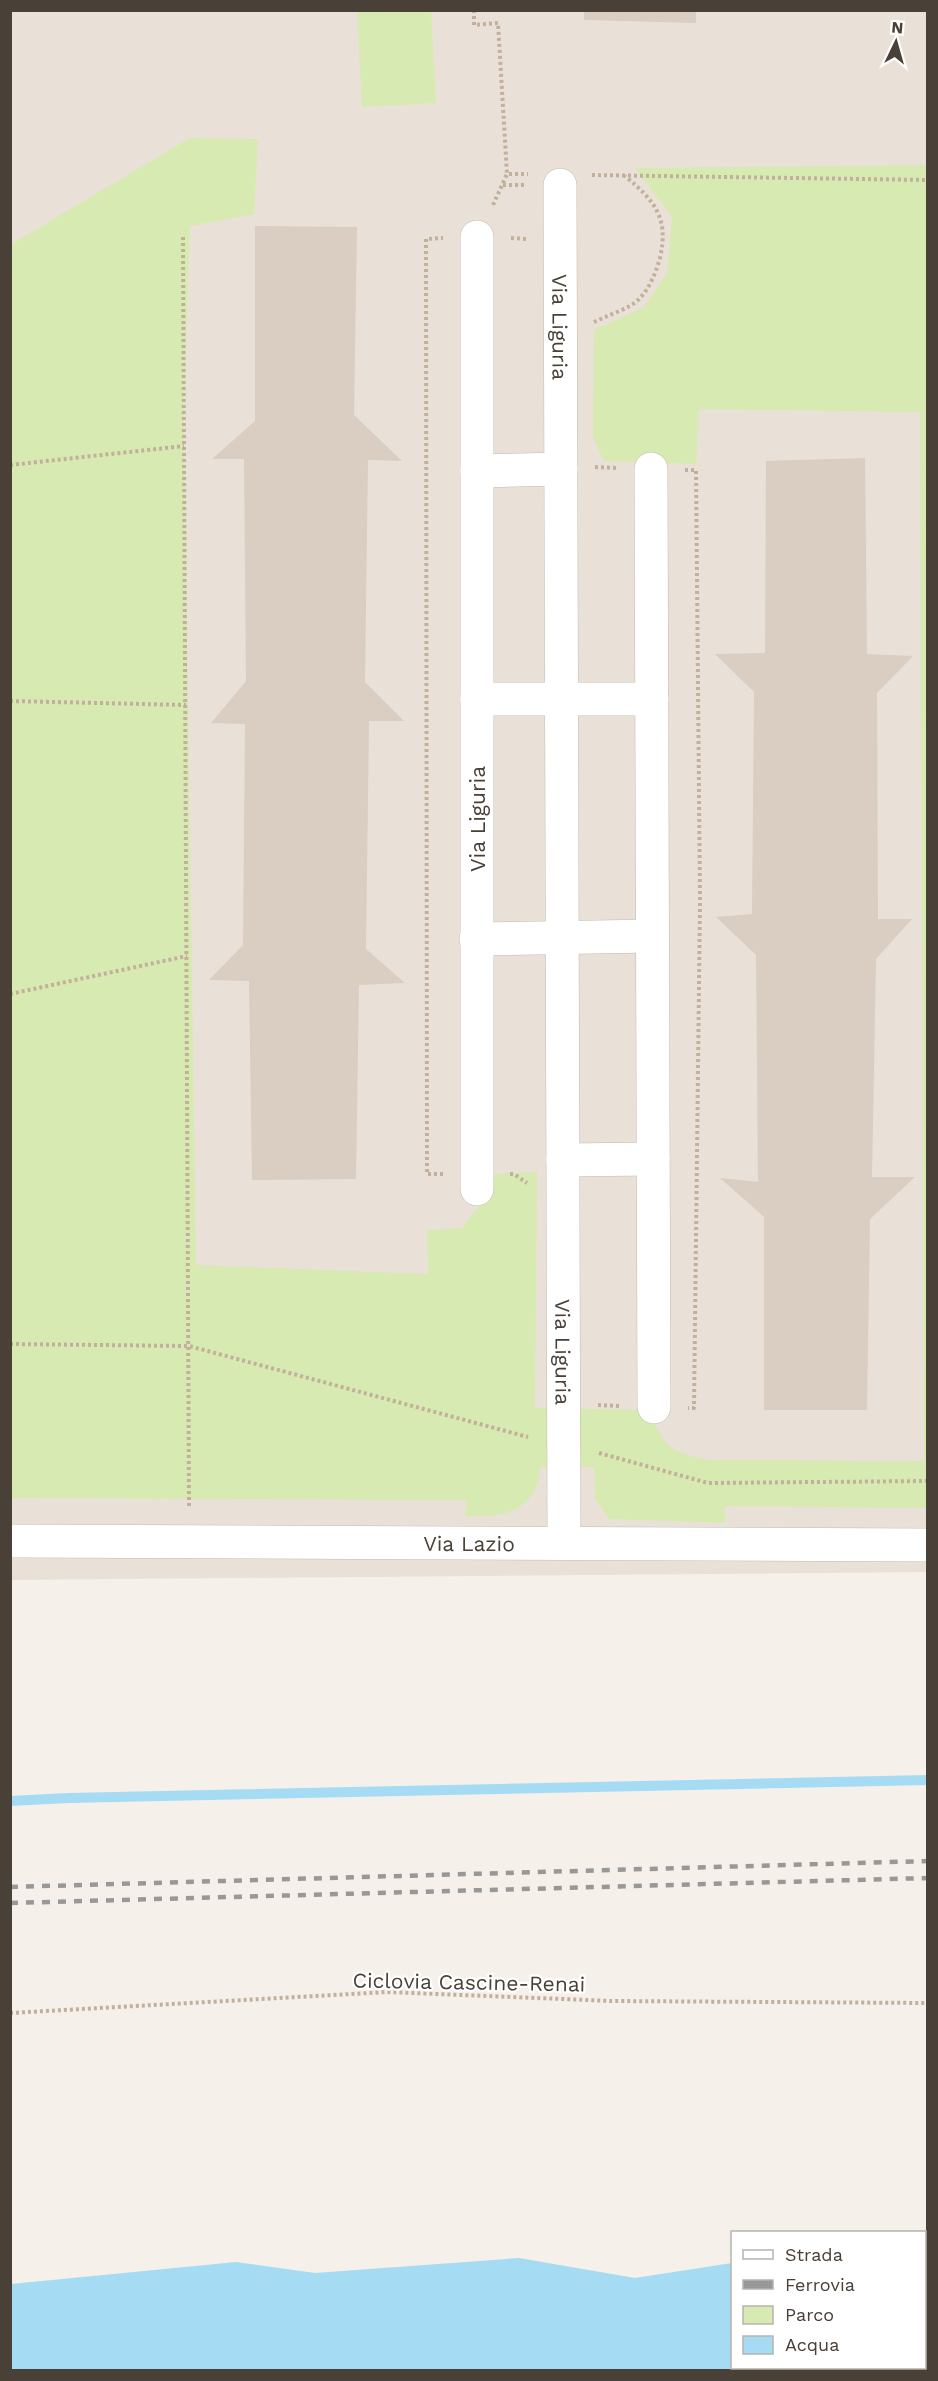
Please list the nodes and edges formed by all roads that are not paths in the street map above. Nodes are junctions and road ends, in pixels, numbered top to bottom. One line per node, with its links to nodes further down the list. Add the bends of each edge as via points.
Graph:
1 (560, 178): 4 (street, Via Liguria)
2 (477, 237): 5 (street, Via Liguria)
3 (651, 469): 8 (street)
4 (561, 470): 5 (street); 7 (street, Via Liguria)
5 (477, 471): 6 (street, Via Liguria)
6 (477, 699): 7 (street); 11 (street, Via Liguria)
7 (562, 699): 8 (street); 10 (street, Via Liguria)
8 (652, 699): 9 (street)
9 (652, 936): 10 (street); 12 (street)
10 (561, 938): 11 (street); 13 (street, Via Liguria)
11 (476, 939): 14 (street, Via Liguria)
12 (653, 1159): 13 (street); 15 (street)
13 (563, 1160): 17 (street, Via Liguria)
14 (477, 1189)
15 (654, 1407)
16 (10, 1540): 17 (street, Via Lazio)
17 (564, 1543): 18 (street, Via Lazio)
18 (927, 1545)

